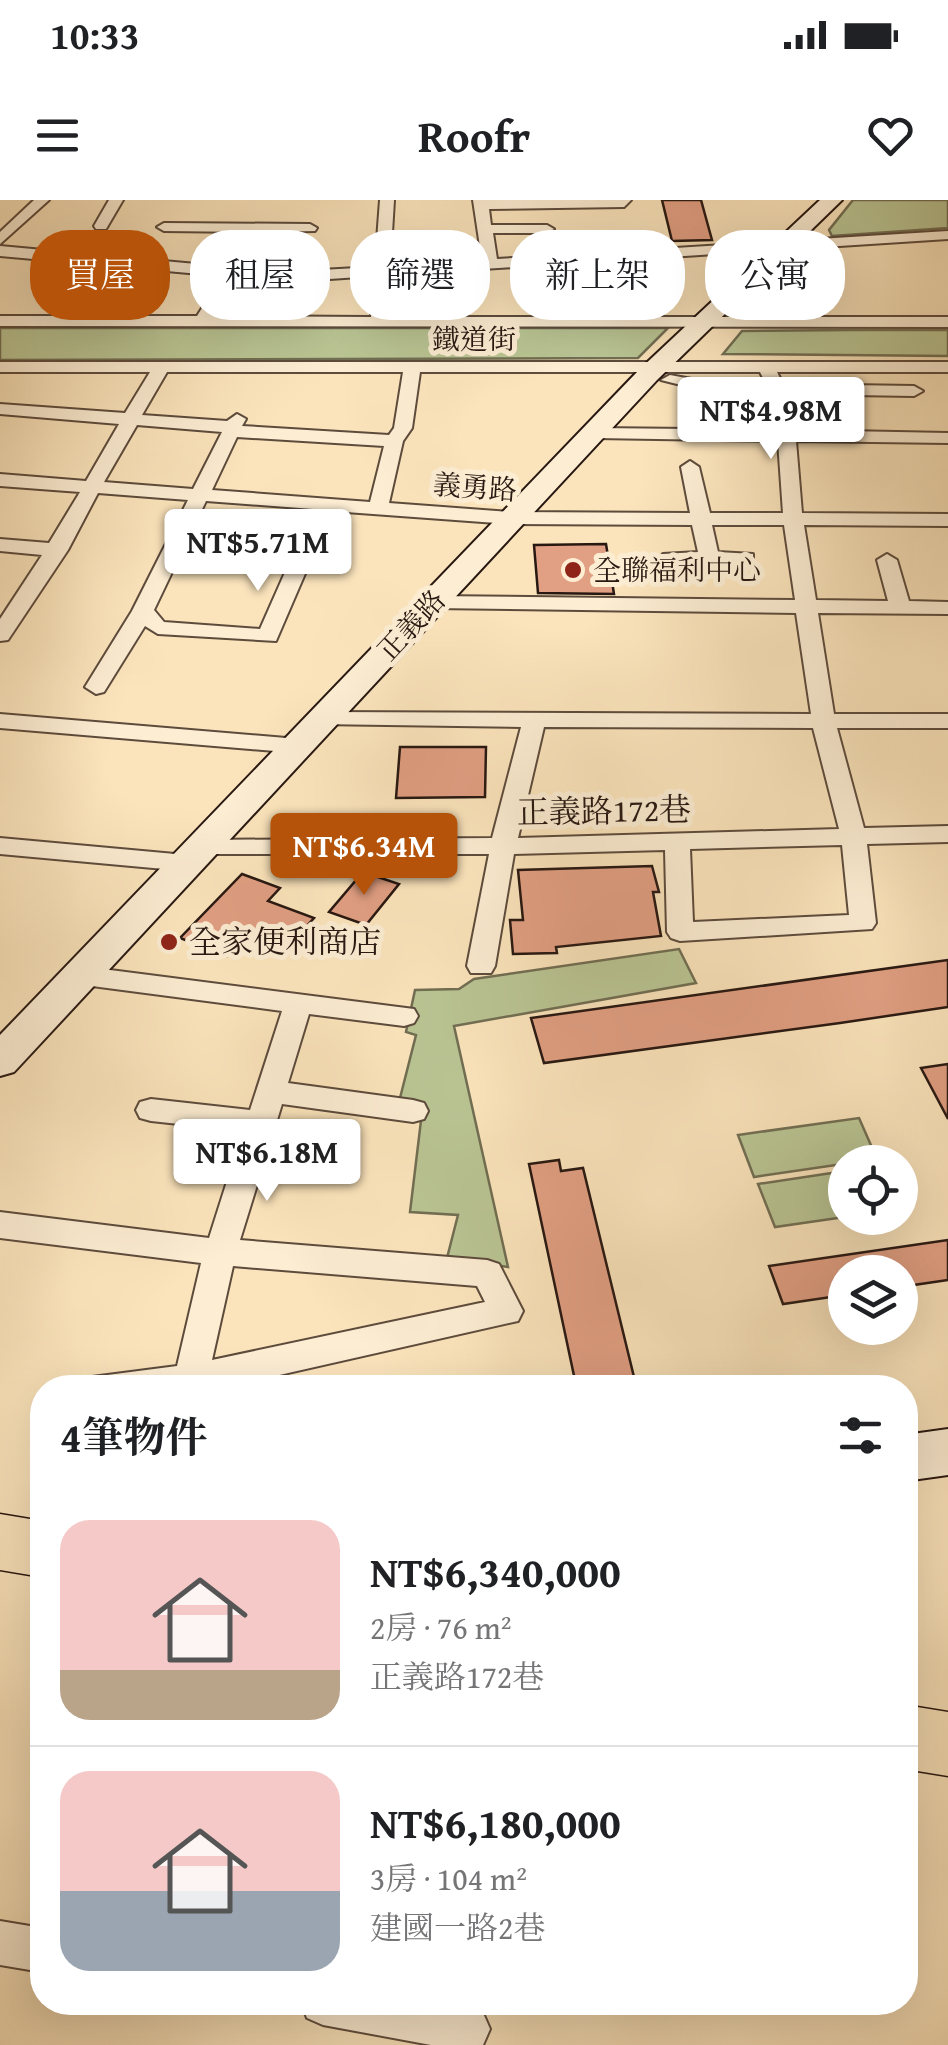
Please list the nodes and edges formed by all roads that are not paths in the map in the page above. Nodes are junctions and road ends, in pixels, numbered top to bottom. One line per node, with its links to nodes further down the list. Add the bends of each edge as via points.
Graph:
1 (42, 200): 8 (street)
2 (116, 200): 9 (street)
3 (387, 200): 13 (street)
4 (624, 200): 6 (street)
5 (832, 200): 15 (street, 正義路)
6 (480, 202): 14 (street)
7 (0, 216): 8 (street)
8 (28, 216): 18 (street)
9 (101, 226)
10 (257, 228): 11 (street); 17 (street)
11 (310, 228)
12 (548, 229): 14 (street)
13 (385, 230)
14 (484, 230)
15 (802, 230)
16 (948, 235): 19 (street)
17 (170, 238)
18 (0, 240)
19 (845, 243)
20 (30, 248): 21 (street)
21 (0, 250)
22 (705, 252): 23 (street)
23 (490, 264)
24 (0, 321): 25 (street, 鐵道街)
25 (204, 322): 26 (street, 鐵道街)
26 (379, 322): 27 (street, 鐵道街)
27 (706, 322): 28 (street, 鐵道街); 34 (street, 正義路)
28 (948, 322)
29 (0, 366): 30 (street, 鐵道街)
30 (162, 366): 31 (street, 鐵道街); 38 (street)
31 (412, 366): 34 (street, 鐵道街); 43 (street, via 403,428)
32 (765, 366): 33 (street, 鐵道街); 34 (street, 鐵道街); 35 (street)
33 (948, 366)
34 (653, 371): 35 (street, via 714,388); 40 (street, 正義路)
35 (778, 390): 36 (street); 42 (street)
36 (914, 390)
37 (0, 409): 38 (street)
38 (130, 420): 39 (street); 46 (street)
39 (234, 426): 43 (street); 47 (street)
40 (595, 433): 42 (street); 50 (street, 正義路)
41 (948, 438): 42 (street)
42 (787, 439): 52 (street)
43 (394, 440): 49 (street)
44 (690, 467): 51 (street)
45 (0, 480): 46 (street, 義勇路)
46 (89, 486): 47 (street, 義勇路); 55 (street)
47 (200, 495): 48 (street, 義勇路); 66 (street)
48 (325, 504): 49 (street, 義勇路); 66 (street, via 268,636 158,628)
49 (378, 508): 50 (street, 義勇路)
50 (510, 518): 51 (street, 義勇路); 62 (street, 正義路)
51 (701, 519): 52 (street, 義勇路); 56 (street)
52 (794, 520): 53 (street, 義勇路); 63 (street)
53 (948, 520)
54 (0, 545): 55 (street)
55 (58, 550): 61 (street)
56 (709, 557): 57 (street); 58 (street)
57 (670, 558)
58 (746, 558)
59 (887, 560): 64 (street)
60 (0, 601): 61 (street)
61 (23, 602): 68 (street)
62 (433, 602): 63 (street); 70 (street, 正義路)
63 (808, 606): 64 (street); 72 (street)
64 (900, 607): 65 (street)
65 (944, 608): 67 (street)
66 (143, 611): 69 (street)
67 (948, 633)
68 (0, 635)
69 (96, 687)
70 (324, 719): 71 (street); 75 (street, 正義路)
71 (534, 719): 72 (street); 80 (street)
72 (824, 720): 74 (street); 77 (street)
73 (0, 721): 75 (street)
74 (948, 722)
75 (298, 746): 81 (street, 正義路)
76 (948, 834): 77 (street, 正義路172巷)
77 (854, 838): 78 (street, 正義路172巷); 78 (street, via 863,923 680,932)
78 (677, 842): 80 (street, 正義路172巷)
79 (0, 846): 81 (street, 正義路172巷)
80 (503, 846): 81 (street, 正義路172巷); 82 (street)
81 (194, 856): 83 (street, 正義路)
82 (481, 966)
83 (79, 976): 84 (street); 86 (street, 正義路)
84 (298, 1004): 85 (street); 87 (street)
85 (404, 1016)
86 (5, 1047)
87 (270, 1091): 89 (street); 90 (street)
88 (151, 1110): 90 (street)
89 (413, 1111)
90 (260, 1122): 92 (street)
91 (0, 1225): 92 (street)
92 (220, 1252): 93 (street); 94 (street, via 487,1273 506,1311)
93 (193, 1375)
94 (226, 1375)
95 (948, 1452): 96 (street)
96 (918, 1456)
97 (0, 1542): 98 (main road)
98 (30, 1548)
99 (918, 1739): 100 (main road)
100 (948, 1744)
101 (0, 1943): 102 (street)
102 (30, 1948)
103 (405, 2015): 104 (street)
104 (468, 2025)

